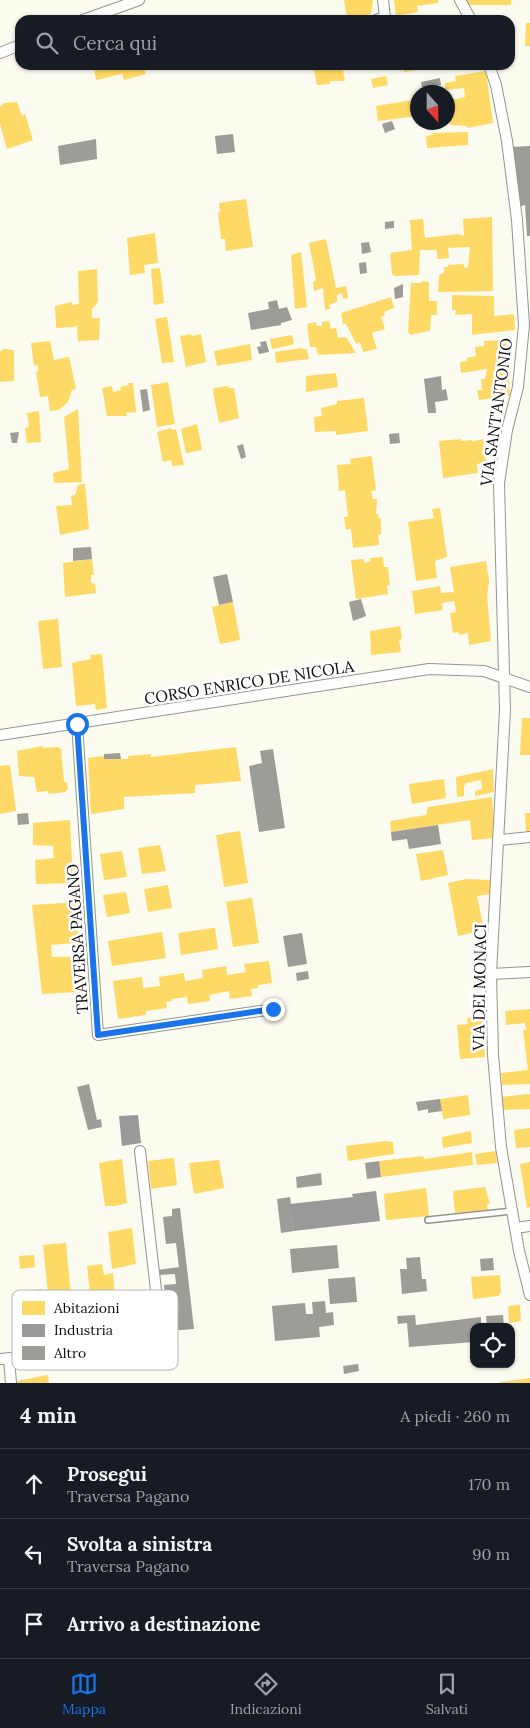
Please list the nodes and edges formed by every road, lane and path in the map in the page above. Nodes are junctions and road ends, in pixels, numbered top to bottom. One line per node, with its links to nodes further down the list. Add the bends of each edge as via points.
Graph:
1 (139, 0): 4 (street)
2 (383, 0): 5 (street)
3 (460, 0): 6 (street)
4 (97, 15)
5 (386, 15)
6 (468, 15)
7 (15, 47): 8 (street)
8 (0, 53)
9 (491, 70): 10 (street, VIA SANT'ANTONIO, via 507,141)
10 (527, 325): 11 (street, VIA SANT'ANTONIO, via 499,484)
11 (503, 676): 12 (street, CORSO ENRICO DE NICOLA); 13 (street, CORSO ENRICO DE NICOLA, via 466,669 429,669); 16 (street, VIA DEI MONACI, via 505,710)
12 (530, 687)
13 (77, 724): 14 (street, CORSO ENRICO DE NICOLA); 19 (street, TRAVERSA PAGANO, via 98,1035)
14 (0, 735)
15 (530, 837): 16 (street)
16 (500, 840): 18 (street, VIA DEI MONACI)
17 (530, 972): 18 (street)
18 (491, 974): 21 (street, VIA DEI MONACI, via 494,1075 501,1147)
19 (273, 1009)
20 (140, 1151): 25 (street)
21 (512, 1211): 22 (lane); 24 (street, VIA DEI MONACI)
22 (428, 1220)
23 (530, 1226): 24 (street)
24 (514, 1228): 26 (street, VIA DEI MONACI)
25 (156, 1290)
26 (530, 1295)
27 (4, 1358): 28 (street)
28 (11, 1383)

